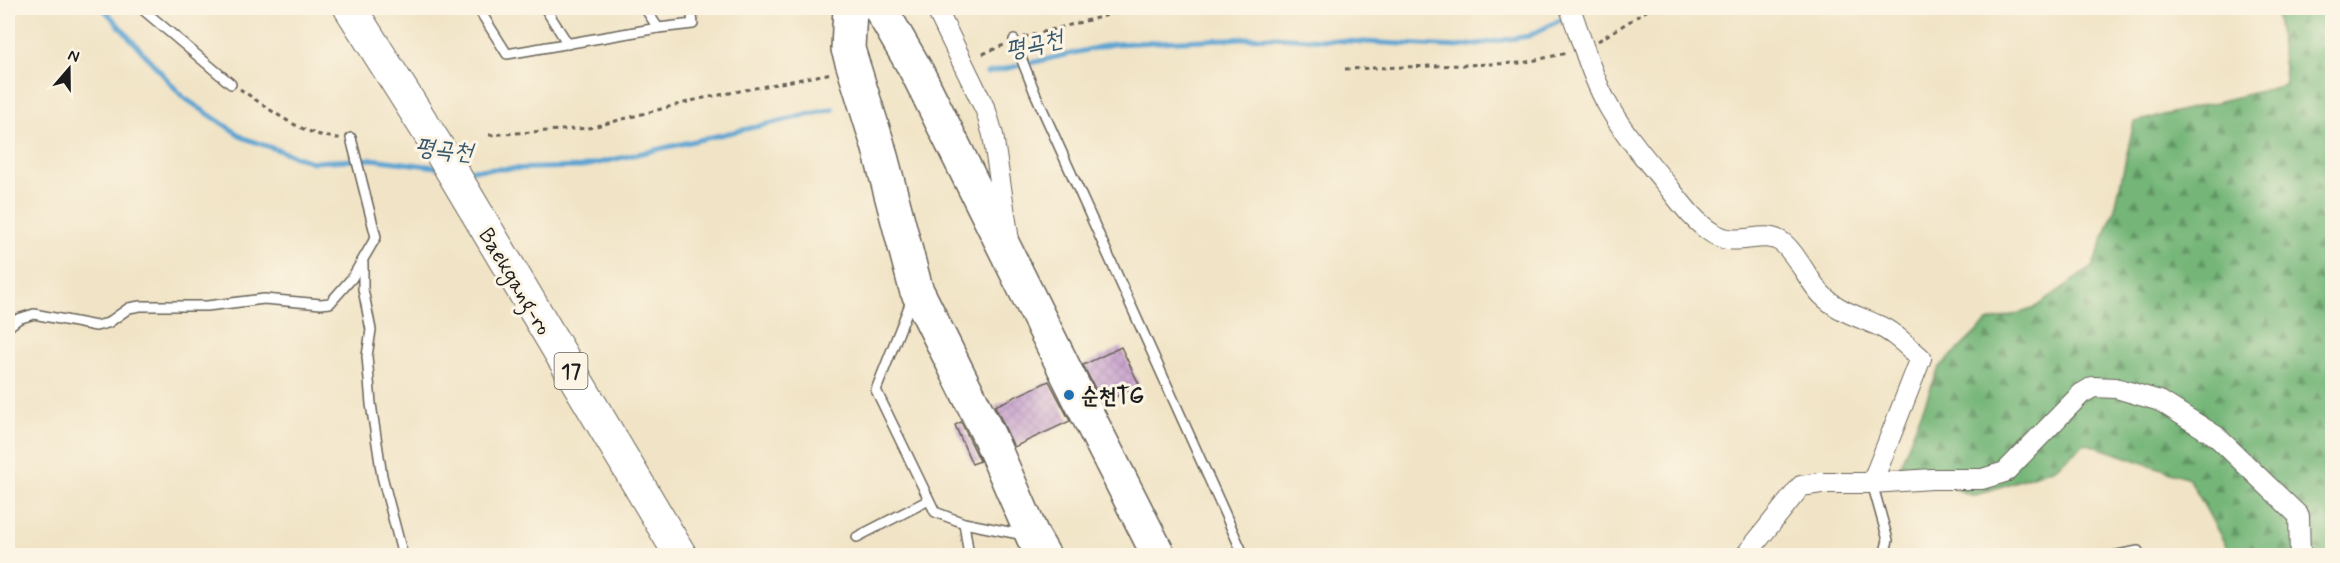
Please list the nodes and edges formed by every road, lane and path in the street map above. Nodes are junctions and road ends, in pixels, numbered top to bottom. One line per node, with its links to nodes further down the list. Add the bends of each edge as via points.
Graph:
1 (141, 8): 21 (lane)
2 (350, 8): 35 (main road, Baekgang-ro / 17, via 434,141)
3 (478, 8): 16 (lane, via 507,54)
4 (545, 8): 16 (lane)
5 (645, 8): 14 (lane)
6 (691, 8): 14 (lane, via 693,24)
7 (836, 8): 19 (highway)
8 (850, 8): 19 (highway)
9 (936, 8): 24 (street, via 986,111)
10 (1135, 8): 15 (path)
11 (1570, 8): 17 (street)
12 (1652, 8): 17 (path)
13 (888, 16): 24 (highway)
14 (658, 28): 16 (lane)
15 (1014, 40): 18 (path); 38 (lane)
16 (568, 44)
17 (1583, 44): 20 (path, via 1522,63); 28 (street, via 1609,107 1690,214 1714,234 1732,242 1779,240 1830,303 1879,326 1921,358)
18 (983, 54)
19 (840, 61): 22 (path, via 590,128); 26 (highway, via 878,145)
20 (1345, 69)
21 (231, 84): 23 (path, via 296,125)
22 (489, 135)
23 (351, 142): 25 (lane, via 376,237)
24 (1011, 258): 37 (highway)
25 (363, 262): 27 (lane, via 330,303 264,299 207,306 129,308 108,323 96,326 33,314); 34 (lane, via 370,330 367,356 371,404 382,476)
26 (916, 288): 29 (lane, via 876,390); 32 (highway)
27 (8, 327)
28 (1872, 483): 39 (street, via 1801,486); 40 (lane, via 1888,540); 42 (street, via 1982,479 2004,472 2081,394 2093,387 2116,388 2160,401 2216,436 2299,516)
29 (929, 500): 30 (lane, via 935,512); 31 (lane)
30 (964, 523): 32 (lane); 36 (lane)
31 (857, 537)
32 (1038, 546)
33 (2138, 550): 41 (lane)
34 (403, 555)
35 (681, 555)
36 (969, 555)
37 (1159, 555)
38 (1244, 555)
39 (1745, 555)
40 (1884, 555)
41 (2112, 555)
42 (2300, 555)

